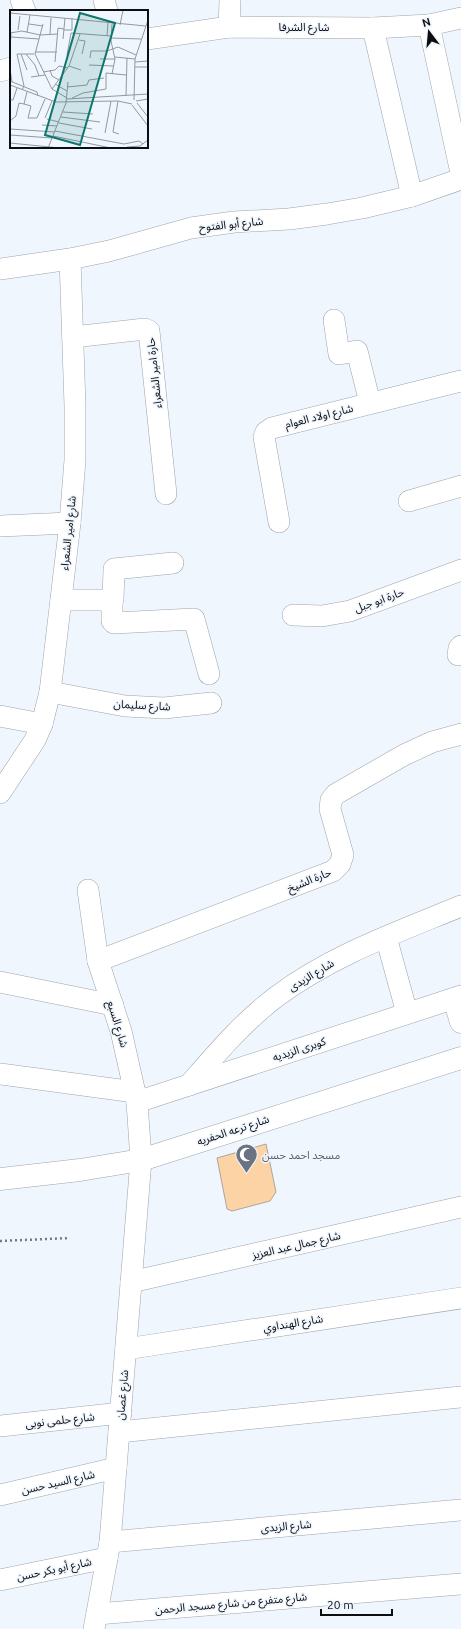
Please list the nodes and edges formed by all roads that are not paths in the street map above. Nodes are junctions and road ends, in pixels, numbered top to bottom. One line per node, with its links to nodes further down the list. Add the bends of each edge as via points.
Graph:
1 (22, 0): 4 (street)
2 (104, 0): 5 (street)
3 (230, 0): 8 (street)
4 (24, 10)
5 (107, 10)
6 (461, 18): 7 (street, شارع الشرفا)
7 (429, 25): 9 (street, شارع الشرفا); 13 (street)
8 (229, 27): 9 (street, شارع الشرفا); 10 (street, شارع الشرفا)
9 (373, 28): 15 (street)
10 (148, 39)
11 (10, 68): 12 (street)
12 (0, 71)
13 (461, 173)
14 (461, 179): 15 (street, شارع أبو الفتوح)
15 (412, 196): 16 (street, شارع أبو الفتوح, via 327,214 191,228)
16 (70, 259): 17 (street, شارع أبو الفتوح); 19 (street, شارع امير الشعراء)
17 (0, 269)
18 (334, 320): 21 (street, via 339,354 357,351)
19 (73, 337): 23 (street, حارة امير الشعراء, via 145,329 150,331); 26 (street, شارع امير الشعراء, via 75,460)
20 (461, 381): 21 (street, شارع اولاد العوام)
21 (370, 403): 25 (street, شارع اولاد العوام, via 272,428 266,432 264,437)
22 (461, 486): 24 (street)
23 (166, 494)
24 (409, 501)
25 (279, 522)
26 (70, 523): 27 (street); 30 (street, شارع امير الشعراء)
27 (0, 526)
28 (173, 562): 31 (street, via 114,569)
29 (461, 570): 32 (street, حارة ابو جبل, via 350,611 322,616)
30 (61, 600): 31 (street); 34 (street, شارع امير الشعراء)
31 (112, 600): 33 (street, via 114,623 194,619)
32 (293, 615)
33 (209, 674)
34 (50, 692): 35 (street, شارع سليمان, via 125,706 164,708); 37 (street, شارع امير الشعراء)
35 (211, 703)
36 (0, 716): 37 (street)
37 (42, 724): 39 (street, شارع امير الشعراء, via 35,740)
38 (461, 734): 43 (street, حارة الشيخ, via 432,742 404,755 336,794 331,800 330,808 343,855 340,864 333,871)
39 (0, 793)
40 (88, 890): 43 (street, شارع السبع)
41 (461, 906): 42 (street, شارع الزيدى)
42 (386, 937): 47 (street); 51 (street, شارع الزيدى, via 347,953 276,997 244,1024)
43 (98, 961): 46 (street, شارع السبع)
44 (0, 982): 46 (street)
45 (457, 997): 47 (street, كوبرى الزيديه); 48 (street)
46 (113, 1005): 52 (street, شارع السبع)
47 (407, 1013): 51 (street, كوبرى الزيديه)
48 (461, 1022)
49 (461, 1058): 53 (street, شارع ترعه الحفريه)
50 (0, 1074): 52 (street)
51 (189, 1085): 52 (street, كوبرى الزيديه)
52 (136, 1097): 53 (street, شارع السبع)
53 (141, 1160): 54 (street, شارع ترعه الحفريه); 56 (street, شارع غصان)
54 (0, 1179)
55 (461, 1208): 56 (street, شارع جمال عبد العزيز)
56 (131, 1282): 58 (street, شارع غصان)
57 (461, 1298): 58 (street, شارع الهنداوي)
58 (126, 1349): 60 (street, شارع غصان)
59 (461, 1397): 60 (street, شارع حلمى نوبى)
60 (120, 1423): 61 (street, شارع حلمى نوبى); 62 (street, شارع غصان)
61 (0, 1426)
62 (116, 1468): 63 (street, شارع السيد حسن); 65 (street, شارع غصان)
63 (0, 1495)
64 (461, 1510): 65 (street, شارع الزيدى)
65 (109, 1550): 66 (street, شارع أبو بكر حسن); 68 (street, شارع غصان)
66 (0, 1580)
67 (461, 1584): 68 (street, شارع متفرع من شارع مسجد الرحمن)
68 (95, 1622)

